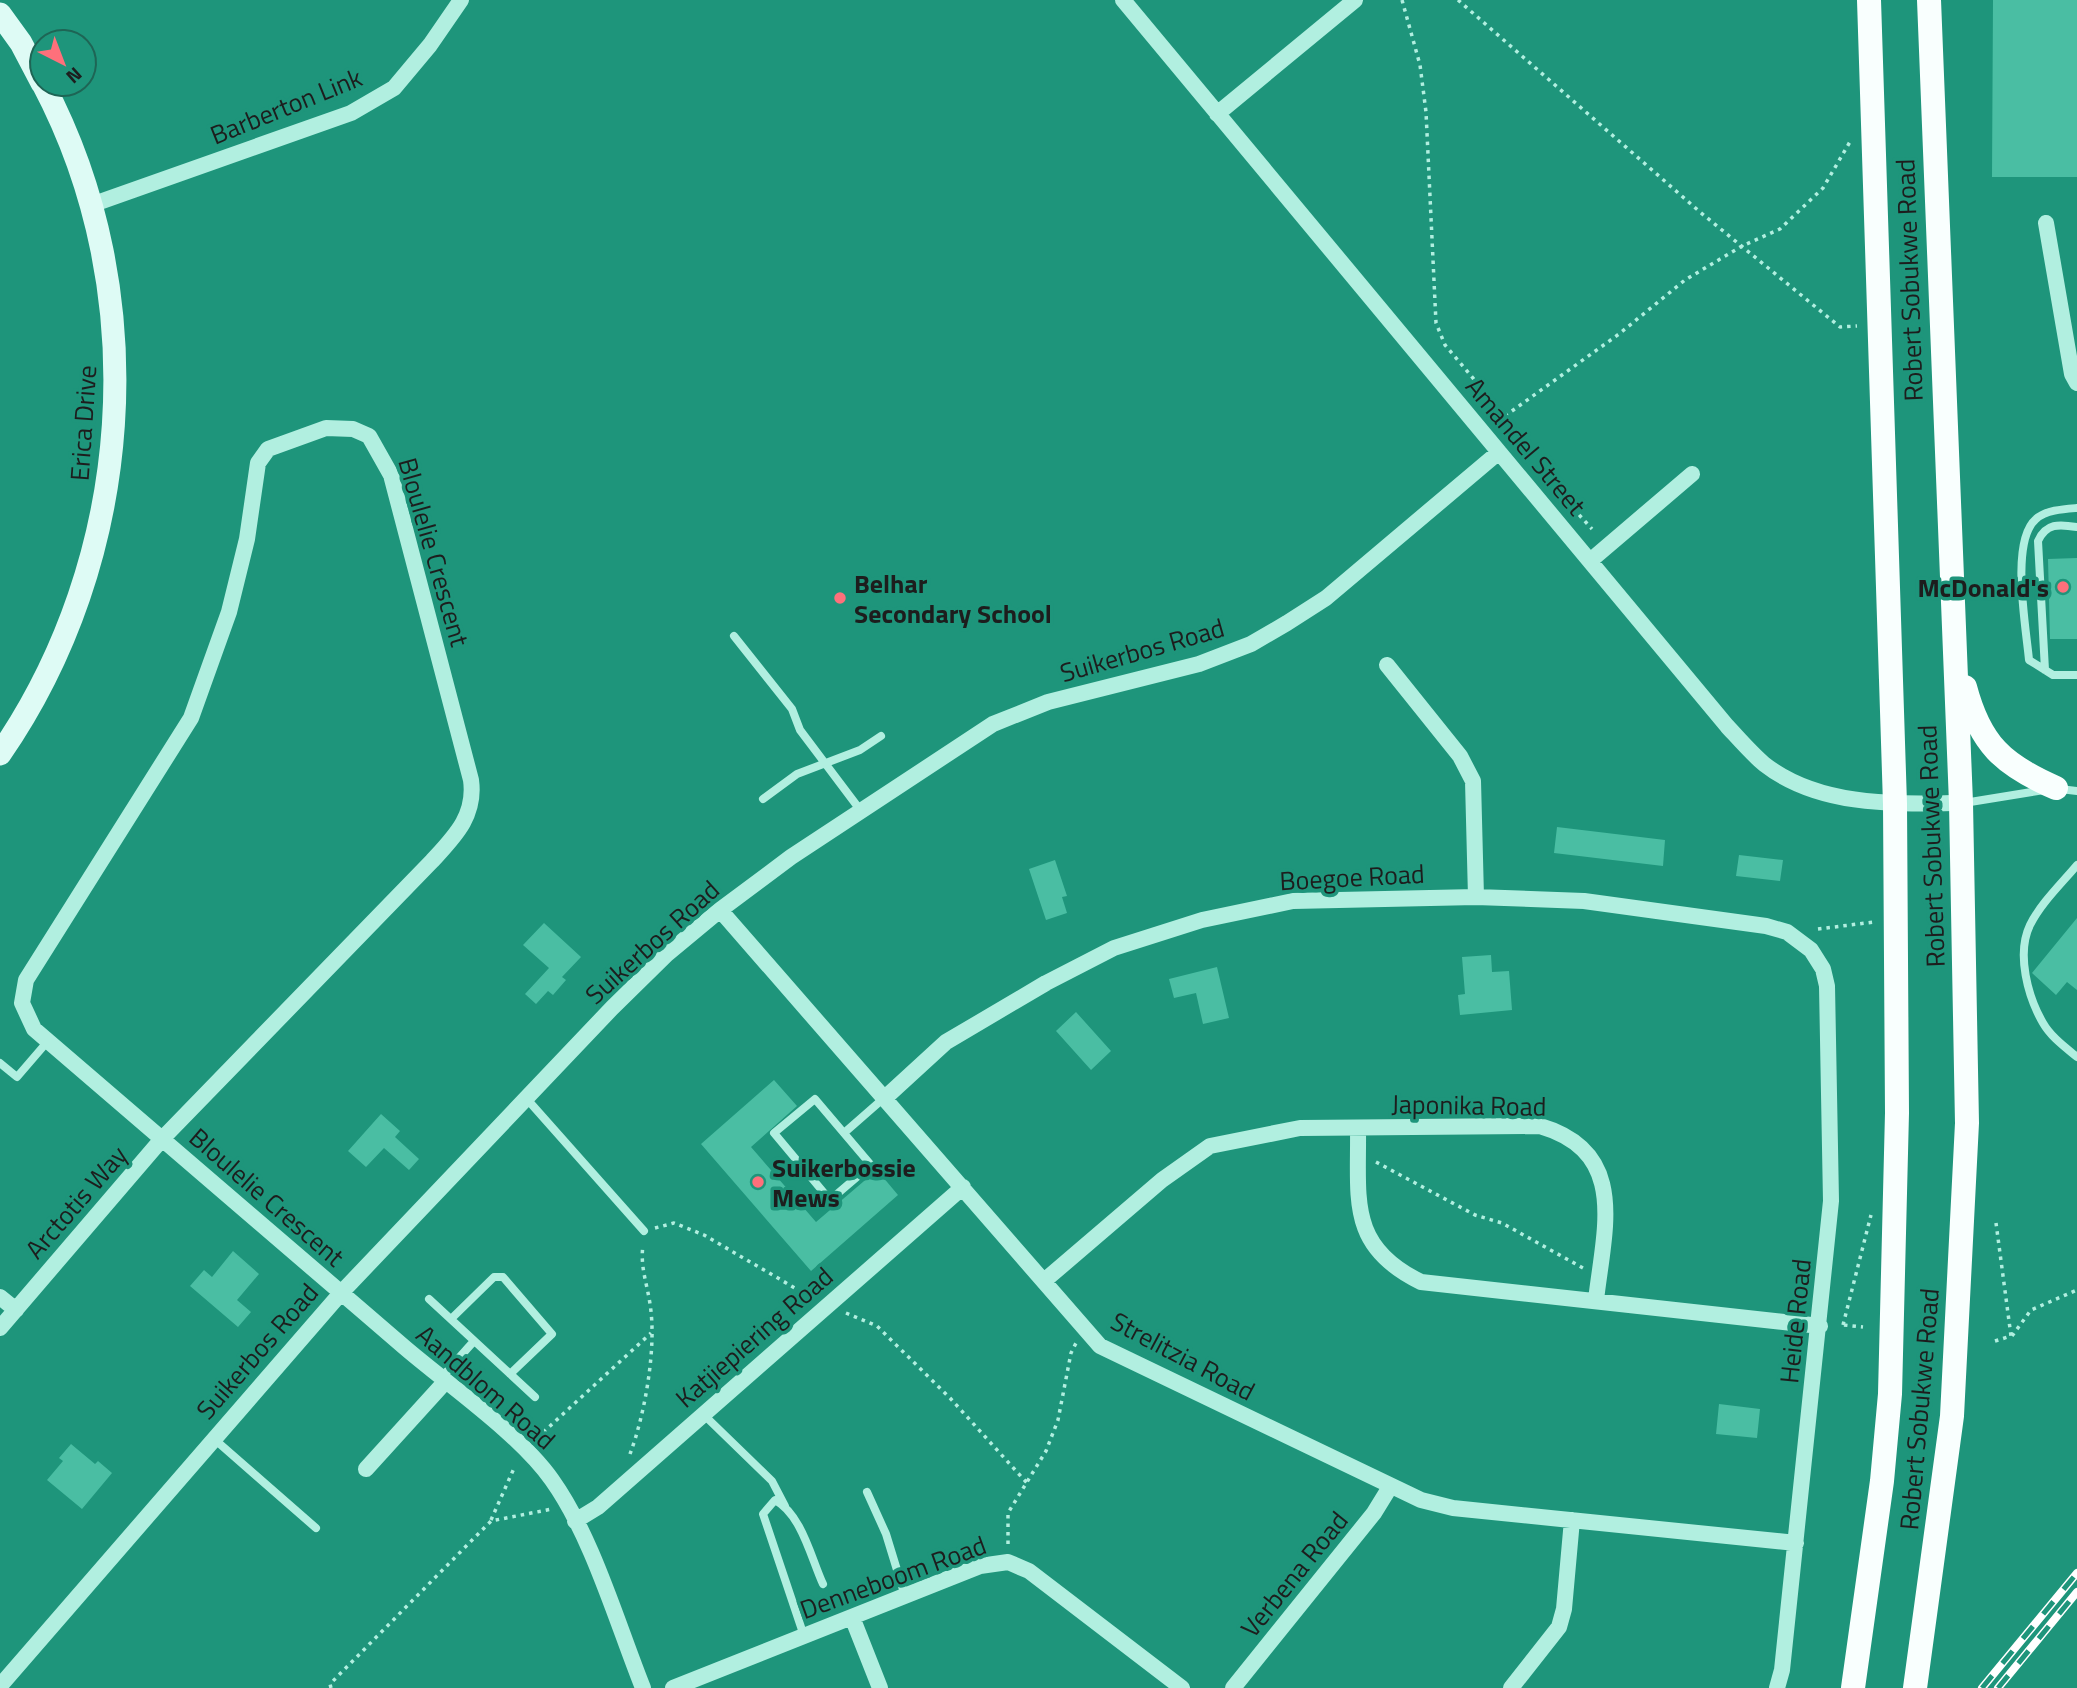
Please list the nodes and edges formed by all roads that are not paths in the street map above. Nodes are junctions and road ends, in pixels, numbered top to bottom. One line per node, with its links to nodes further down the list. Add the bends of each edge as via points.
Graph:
1 (461, 0): 10 (street, Barberton Link, via 394,88 351,113)
2 (1123, 0): 9 (street, Amandel Street)
3 (1355, 0): 9 (street)
4 (1869, 0): 29 (main road, Robert Sobukwe Road)
5 (1929, 0): 19 (main road, Robert Sobukwe Road)
6 (0, 13): 7 (main road, Erica Drive)
7 (28, 56)
8 (49, 98): 10 (main road, Erica Drive)
9 (1217, 114): 13 (street, Amandel Street)
10 (91, 205): 24 (main road, Erica Drive, via 111,295 115,347 110,473 82,595 36,698)
11 (2046, 223): 12 (street)
12 (2077, 383)
13 (1499, 452): 17 (street, Amandel Street); 30 (street, Suikerbos Road, via 1326,598 1287,624 1199,664 1018,712)
14 (1692, 474): 17 (street)
15 (2077, 508): 21 (lane, via 2037,517 2023,538 2029,660)
16 (2077, 527): 21 (lane, via 2052,525 2038,541)
17 (1590, 561): 29 (street, Amandel Street, via 1764,764 1813,790)
18 (734, 636): 25 (lane, via 792,709 800,730)
19 (1955, 649): 26 (main road, via 1978,729 1988,742 2030,776); 28 (main road, Robert Sobukwe Road)
20 (1387, 665): 32 (street, via 1460,756 1473,782)
21 (2045, 670): 22 (lane, via 2053,675)
22 (2077, 675)
23 (881, 736): 25 (lane)
24 (0, 754)
25 (826, 765): 27 (lane, via 797,774); 30 (lane)
26 (2067, 790): 28 (lane)
27 (763, 799)
28 (1961, 803): 29 (street, Amandel Street); 81 (main road, Robert Sobukwe Road, via 1967,1123 1962,1256 1952,1416)
29 (1895, 804): 80 (main road, Robert Sobukwe Road, via 1897,1113 1890,1394)
30 (861, 811): 33 (street, Suikerbos Road)
31 (2077, 866): 36 (lane, via 2037,914 2026,935 2024,953 2043,1024)
32 (1476, 897): 34 (street, Boegoe Road, via 1584,901 1766,926 1794,936); 38 (street, Boegoe Road, via 1293,901 1202,920 1114,948 946,1042)
33 (720, 909): 38 (street, Strelitzia Road); 39 (street, Suikerbos Road, via 667,954)
34 (1817, 958): 52 (street, Heide Road, via 1827,986 1831,1201)
35 (48, 1041): 37 (lane, via 17,1077); 42 (street, Bloulelie Crescent); 42 (street, Bloulelie Crescent, via 34,1029 22,1003 26,980 191,718 229,612 247,540 258,463 268,449 327,428 354,429 369,436 391,475 471,780 470,812 460,832 432,862)
36 (2077, 1058)
37 (0, 1063)
38 (886, 1097): 41 (lane); 43 (street, Strelitzia Road)
39 (526, 1098): 44 (lane); 46 (street, Suikerbos Road)
40 (1358, 1128): 45 (street, Japonika Road, via 1300,1128 1210,1146 1162,1180); 49 (street, Japonika Road, via 1360,1216 1376,1250 1396,1270 1421,1282); 49 (street, Japonika Road, via 1540,1126 1565,1133 1599,1168 1606,1212)
41 (844, 1133): 41 (lane, via 872,1165 830,1200 774,1133 815,1099)
42 (162, 1139): 46 (street, Bloulelie Crescent); 50 (street, Arctotis Way)
43 (963, 1187): 45 (street, Strelitzia Road); 58 (street, Katjiepiering Road)
44 (644, 1231)
45 (1044, 1281): 61 (street, Strelitzia Road, via 1100,1346)
46 (341, 1293): 56 (street, Aandblom Road); 59 (street, Suikerbos Road)
47 (0, 1297): 50 (street)
48 (429, 1299): 51 (lane)
49 (1596, 1300): 52 (street, Japonika Road)
50 (16, 1310): 53 (street, Arctotis Way)
51 (451, 1320): 54 (lane); 55 (lane, via 494,1278 503,1277 552,1335)
52 (1819, 1326): 67 (street, Heide Road)
53 (0, 1328)
54 (474, 1341): 55 (lane); 56 (lane)
55 (510, 1374): 57 (lane)
56 (443, 1380): 60 (street); 65 (street, Aandblom Road, via 526,1450 551,1478)
57 (535, 1397)
58 (703, 1414): 63 (lane, via 772,1481); 65 (street, Katjiepiering Road)
59 (213, 1438): 66 (lane); 72 (street, Suikerbos Road)
60 (366, 1469)
61 (1390, 1487): 64 (street, Strelitzia Road, via 1453,1508); 77 (street, Verbena Road, via 1374,1514)
62 (867, 1492): 69 (lane)
63 (785, 1506): 68 (lane); 71 (lane, via 775,1500 763,1514)
64 (1572, 1520): 67 (street, Strelitzia Road); 78 (street, via 1559,1627)
65 (575, 1521): 73 (street, Aandblom Road)
66 (316, 1528)
67 (1796, 1543): 79 (street, Heide Road)
68 (823, 1584)
69 (905, 1596): 70 (street, Denneboom Road); 76 (street, Denneboom Road, via 980,1566 1008,1562 1030,1571)
70 (852, 1617): 71 (street, Denneboom Road); 75 (street)
71 (804, 1636): 74 (street, Denneboom Road)
72 (0, 1686)
73 (643, 1688)
74 (673, 1688)
75 (880, 1688)
76 (1182, 1688)
77 (1233, 1688)
78 (1511, 1688)
79 (1777, 1688)
80 (1853, 1688)
81 (1915, 1688)

